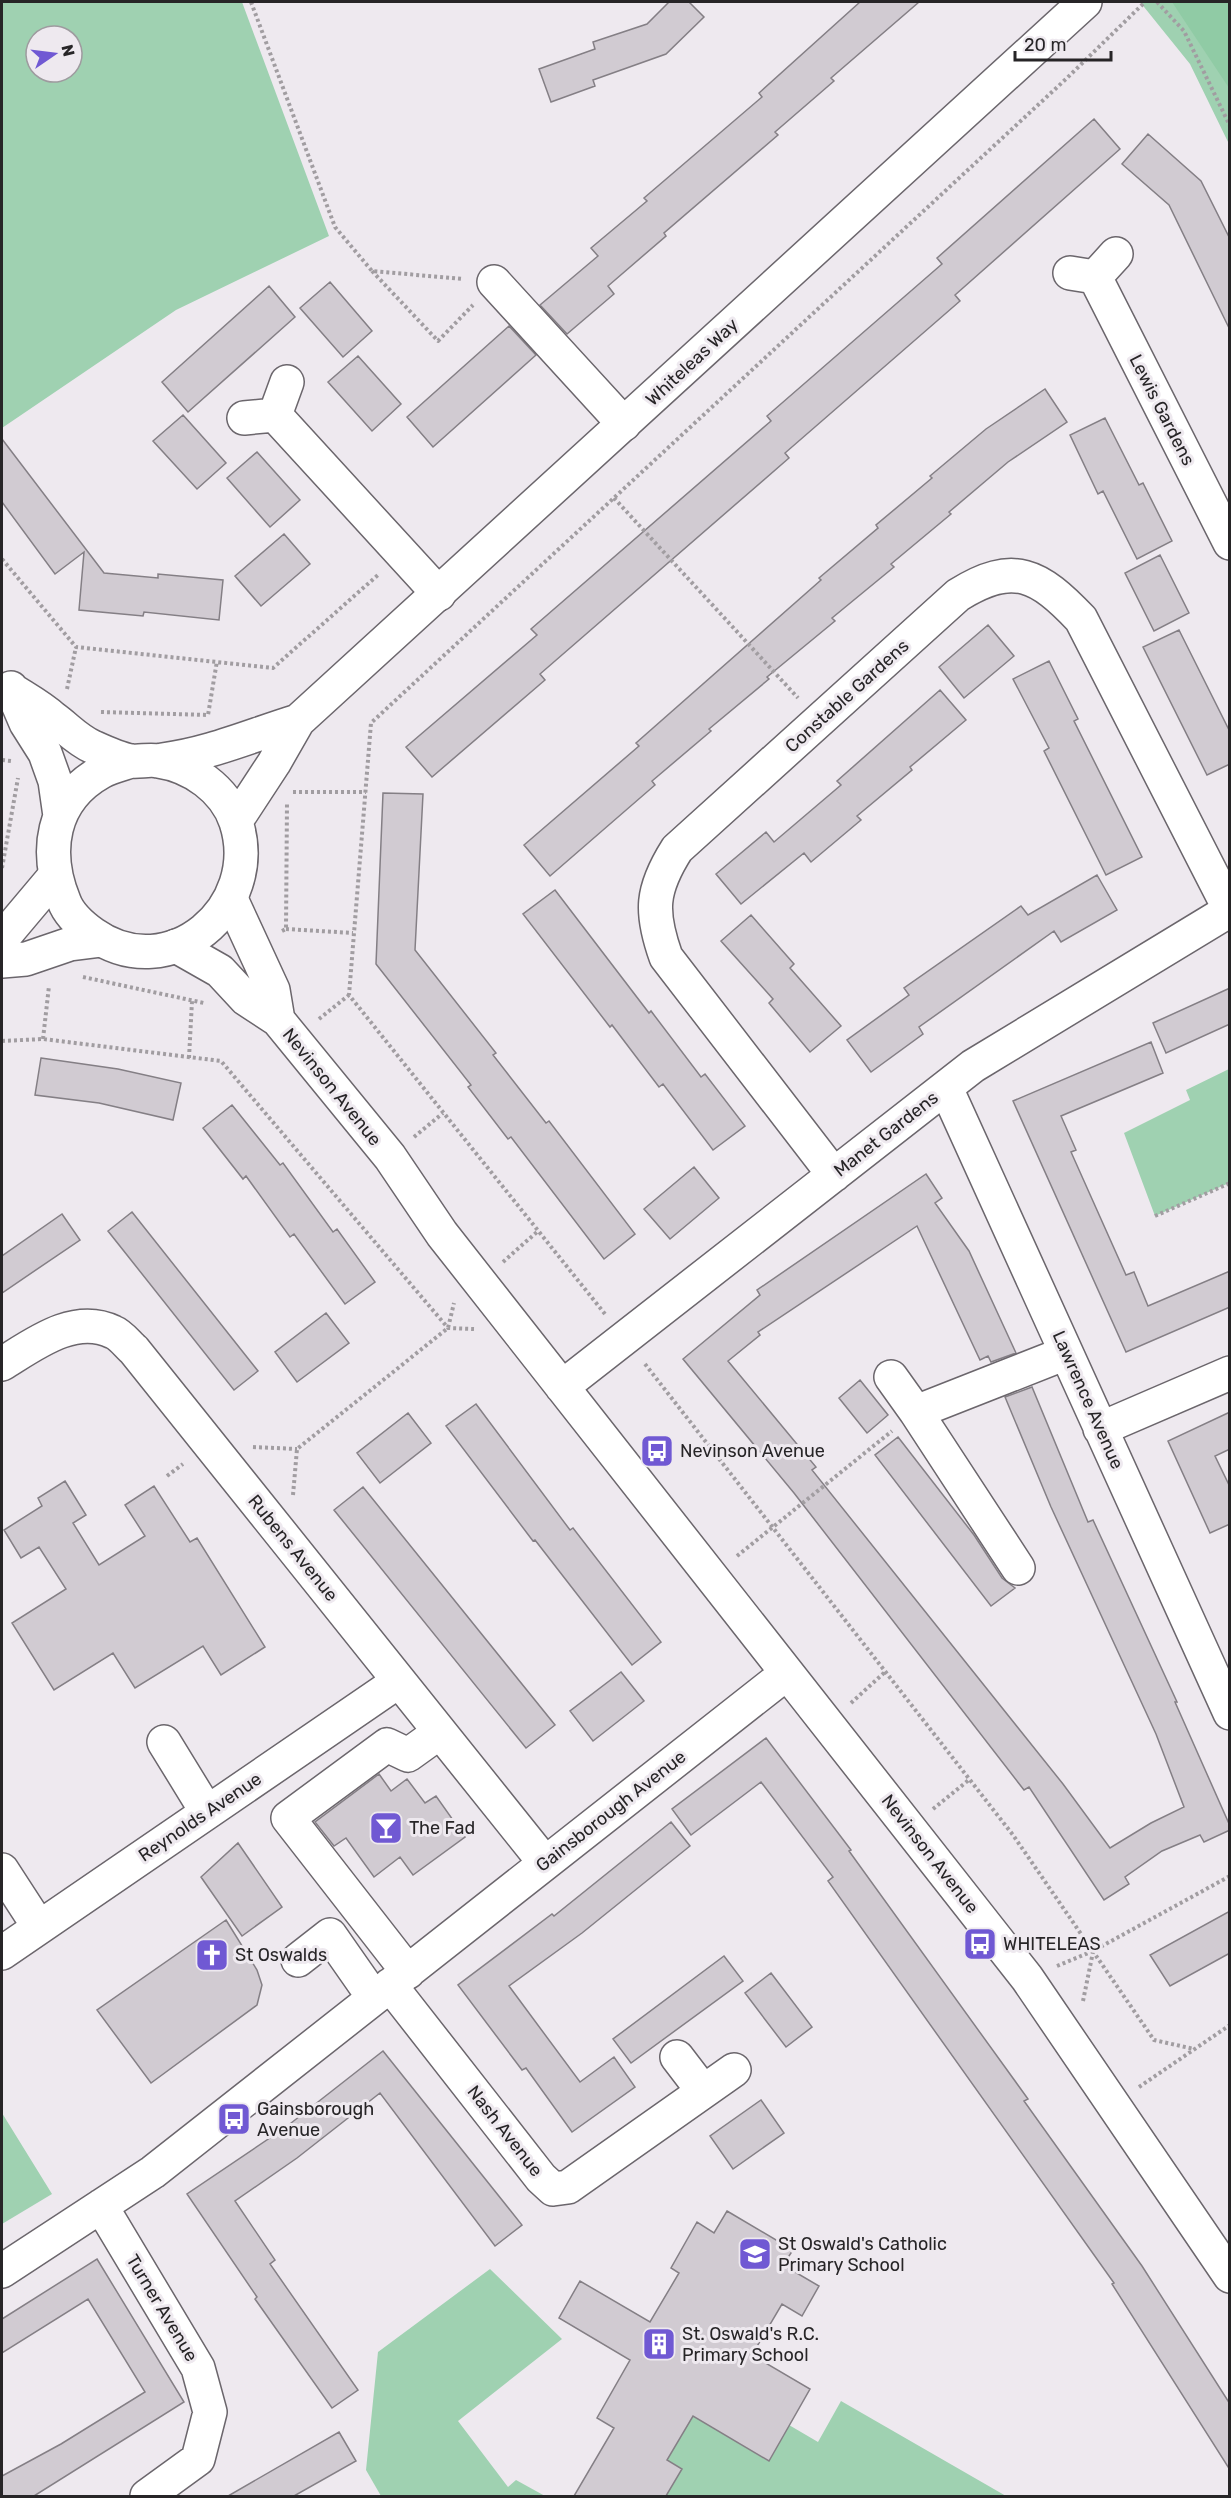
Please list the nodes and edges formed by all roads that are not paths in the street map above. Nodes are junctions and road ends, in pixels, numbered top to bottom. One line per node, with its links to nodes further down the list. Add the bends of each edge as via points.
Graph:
1 (1085, 2): 5 (street, Whiteleas Way)
2 (1094, 268): 6 (street, Lewis Gardens)
3 (494, 282): 5 (street)
4 (288, 382): 7 (street, via 260,417)
5 (624, 424): 7 (street, Whiteleas Way)
6 (1230, 543)
7 (439, 594): 9 (street, Whiteleas Way)
8 (7, 683): 10 (street, via 74,737 92,747); 11 (street, via 45,753 55,781)
9 (298, 721): 10 (street, Whiteleas Way, via 218,749); 12 (street, Whiteleas Way)
10 (144, 761): 11 (street, via 102,771 77,790); 12 (street, via 182,767 205,780 223,798)
11 (60, 816): 13 (street, via 52,846)
12 (236, 821): 14 (street, via 242,847 240,874)
13 (54, 877): 16 (street, via 66,906 81,925); 17 (street)
14 (231, 899): 18 (street, via 217,920 199,936); 20 (street, Nevinson Avenue, via 273,990)
15 (1230, 910): 21 (street, Manet Gardens, via 973,1066); 22 (street, Constable Gardens, via 1082,620 1035,579 1007,576 983,580 958,595 677,849 663,871 655,895 655,927 666,957)
16 (102, 940): 18 (street, via 126,949 152,951); 19 (street)
17 (2, 944)
18 (176, 946): 20 (street, Nevinson Avenue, via 220,971 246,999)
19 (2, 961)
20 (278, 1020): 27 (street, Nevinson Avenue, via 390,1157 472,1272)
21 (946, 1088): 22 (street, Manet Gardens); 23 (street, Lawrence Avenue)
22 (834, 1175): 27 (street, Manet Gardens)
23 (1066, 1353): 28 (street); 29 (street, Lawrence Avenue)
24 (2, 1364): 32 (street, Rubens Avenue, via 56,1332 87,1326 114,1332 134,1350)
25 (1230, 1373): 29 (street)
26 (891, 1377): 28 (street)
27 (562, 1387): 31 (street, Nevinson Avenue)
28 (916, 1412): 30 (street)
29 (1100, 1429): 33 (street, Lawrence Avenue)
30 (1018, 1568)
31 (787, 1673): 37 (street, Gainsborough Avenue); 48 (street, Nevinson Avenue, via 1028,1978)
32 (399, 1681): 34 (street, Rubens Avenue); 36 (street, Reynolds Avenue)
33 (1230, 1713)
34 (440, 1732): 37 (street, Rubens Avenue); 42 (street, via 408,1755 387,1745 288,1818)
35 (164, 1742): 36 (street)
36 (207, 1812): 39 (street, Reynolds Avenue)
37 (545, 1863): 42 (street, Gainsborough Avenue)
38 (2, 1870): 39 (street)
39 (39, 1927): 40 (street, Reynolds Avenue)
40 (2, 1953)
41 (298, 1960): 42 (street, via 330,1935)
42 (391, 1985): 45 (street, Nash Avenue, via 553,2189 568,2187); 46 (street, Gainsborough Avenue, via 153,2172)
43 (677, 2057): 45 (street)
44 (734, 2070): 45 (street, Nash Avenue)
45 (703, 2091)
46 (101, 2206): 47 (street, Gainsborough Avenue); 49 (street, Turner Avenue, via 198,2368 210,2412 198,2459)
47 (2, 2271)
48 (1230, 2276)
49 (147, 2496)

